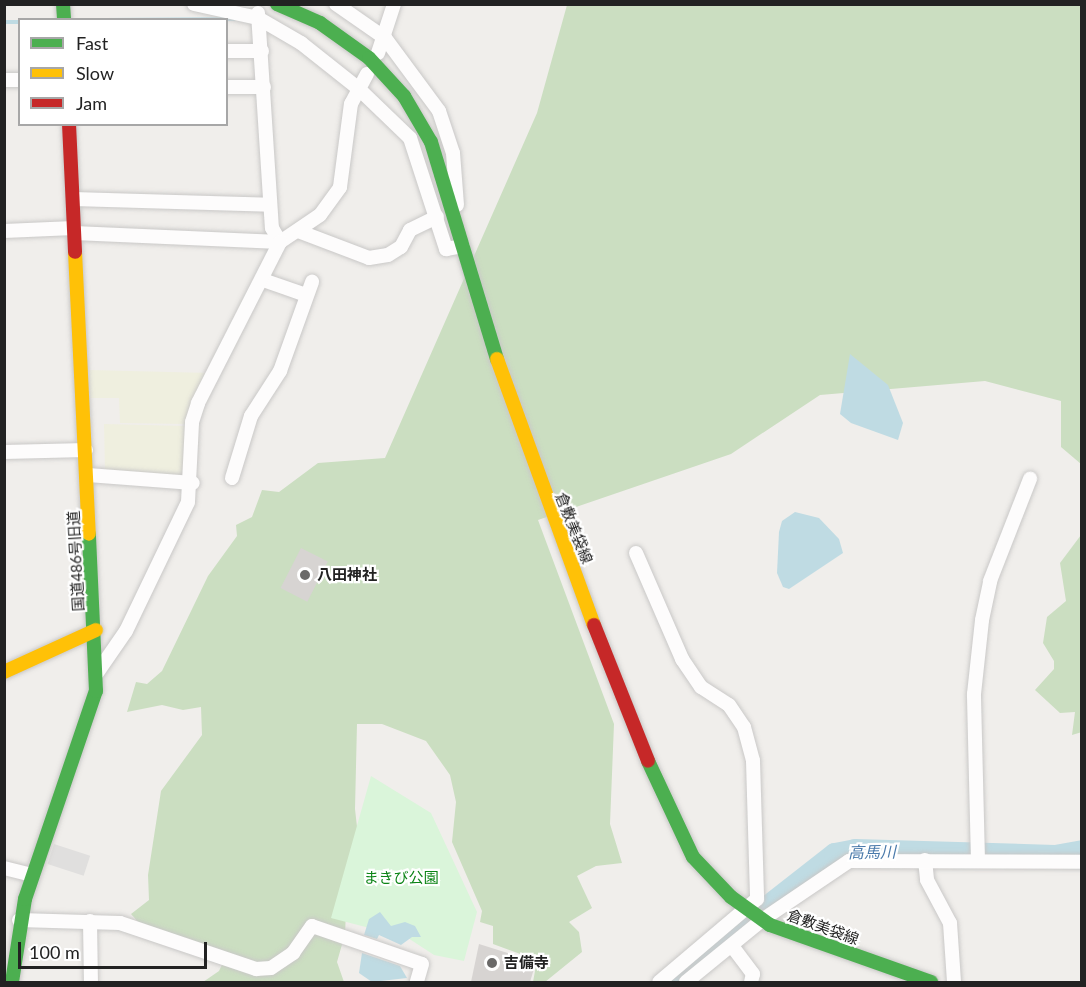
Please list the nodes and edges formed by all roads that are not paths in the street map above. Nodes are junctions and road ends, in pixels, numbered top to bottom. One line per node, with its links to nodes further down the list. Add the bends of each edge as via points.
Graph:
1 (194, 4): 5 (street)
2 (277, 4): 18 (main road, 倉敷美袋線, via 346,40 397,88 441,163)
3 (336, 4): 6 (street)
4 (394, 4): 6 (street)
5 (258, 14): 8 (street); 13 (street)
6 (385, 38): 9 (street); 18 (street, via 439,111 453,153)
7 (228, 51): 8 (street)
8 (262, 51): 12 (street)
9 (378, 53)
10 (367, 74): 13 (street)
11 (228, 87): 12 (street)
12 (264, 87): 16 (street)
13 (358, 89): 17 (street, via 410,138); 21 (street, via 351,104 340,187 320,215)
14 (69, 126): 15 (main road, 国道486号旧道)
15 (73, 199): 16 (street); 19 (main road, 国道486号旧道)
16 (270, 205): 22 (street, via 272,228)
17 (437, 217): 21 (street, via 410,230 401,247 388,255 369,258); 23 (street, via 447,249)
18 (458, 227): 23 (main road, 倉敷美袋線)
19 (74, 230): 20 (street); 22 (street); 27 (main road, 国道486号旧道)
20 (4, 231)
21 (298, 231): 22 (street)
22 (280, 242): 24 (street)
23 (463, 246): 42 (main road, 倉敷美袋線, via 549,512 670,816 693,857)
24 (263, 280): 26 (street); 32 (street, via 198,403 192,422)
25 (312, 282): 26 (street)
26 (306, 295): 30 (street, via 280,371 251,416)
27 (86, 450): 28 (street); 29 (main road, 国道486号旧道)
28 (4, 452)
29 (88, 475): 32 (street); 34 (main road, 国道486号旧道)
30 (232, 478)
31 (1030, 479): 37 (street, via 990,581 982,620 974,694)
32 (192, 483): 36 (street, via 188,502 126,631)
33 (636, 553): 42 (street, via 682,659 701,687 729,705 744,727 753,760 757,899)
34 (96, 630): 35 (main road); 36 (main road, 国道486号旧道)
35 (4, 672)
36 (97, 673): 41 (main road, 国道486号旧道, via 91,712)
37 (977, 855): 38 (street); 39 (street)
38 (925, 860): 42 (street, via 849,861); 53 (street, via 927,880 950,923)
39 (1082, 862)
40 (4, 868): 41 (street)
41 (33, 875): 43 (main road, 国道486号旧道)
42 (754, 914): 45 (street); 49 (street); 52 (main road, 倉敷美袋線, via 805,940)
43 (20, 920): 44 (street); 46 (main road, 国道486号旧道)
44 (90, 921): 47 (street); 48 (street, via 120,923 256,969 271,968 293,953 312,926 422,964)
45 (732, 946): 50 (street); 51 (street, via 753,974)
46 (12, 982)
47 (91, 982)
48 (417, 982)
49 (659, 982)
50 (686, 982)
51 (751, 982)
52 (931, 982)
53 (954, 982)

